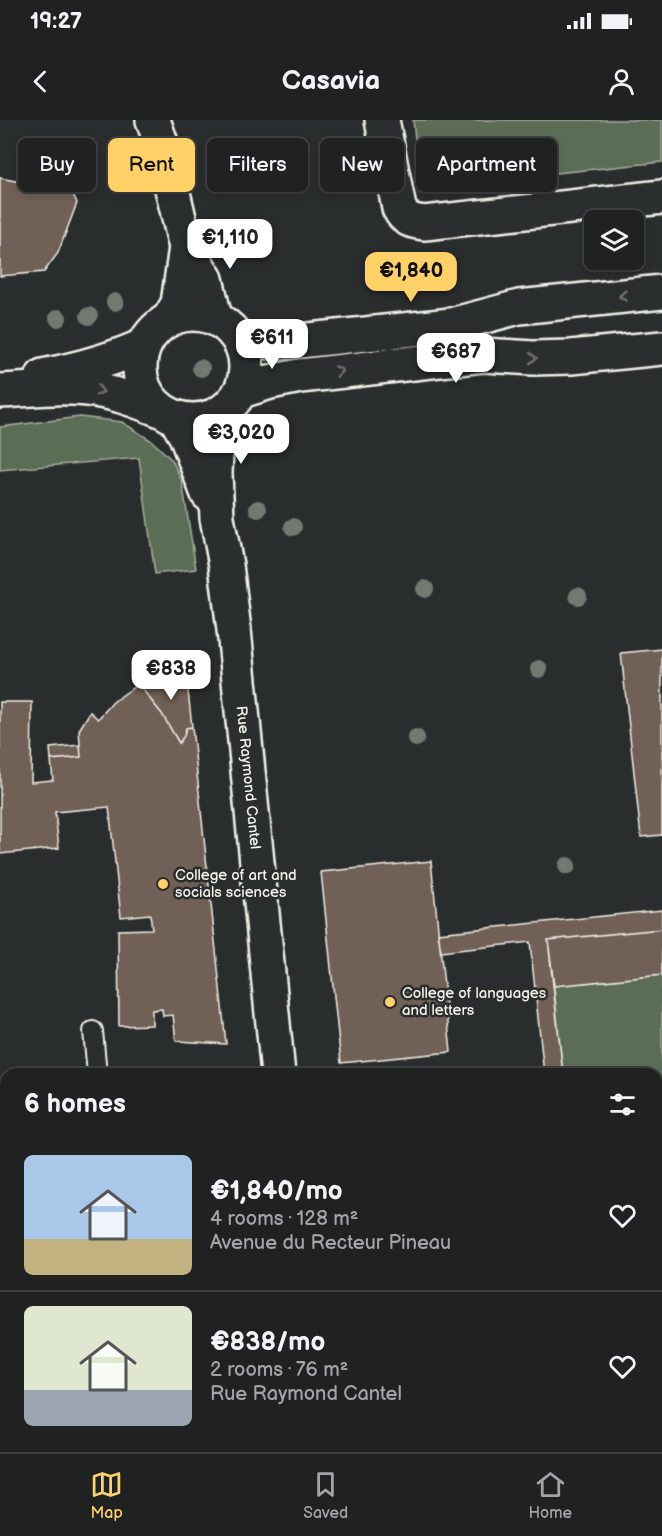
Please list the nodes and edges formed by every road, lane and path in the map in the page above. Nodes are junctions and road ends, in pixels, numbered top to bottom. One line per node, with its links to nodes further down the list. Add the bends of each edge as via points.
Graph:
1 (153, 120): 4 (main road)
2 (382, 120): 3 (main road, via 399,208 403,217 411,221 424,223)
3 (662, 197)
4 (186, 247): 6 (main road, via 206,279); 7 (main road, via 178,304)
5 (662, 292): 8 (main road, one-way to 8, via 519,307 451,325 290,342)
6 (215, 318): 7 (main road, via 191,314); 8 (main road, via 232,330)
7 (169, 319): 9 (main road)
8 (239, 341): 12 (main road, via 247,369)
9 (145, 345): 11 (main road, via 121,356); 13 (main road, via 140,365 144,387)
10 (662, 348): 12 (main road, one-way to 10, via 300,376 483,355 571,357)
11 (0, 390): 13 (main road, one-way to 13, via 93,390 130,398)
12 (234, 400): 13 (main road, via 205,419 185,420); 14 (main road, Rue Raymond Cantel, via 216,454)
13 (169, 414): 14 (main road, Rue Raymond Cantel, via 186,436)
14 (218, 518): 17 (main road, Rue Raymond Cantel, via 234,630)
15 (93, 1031): 16 (lane)
16 (96, 1068)
17 (277, 1068)

